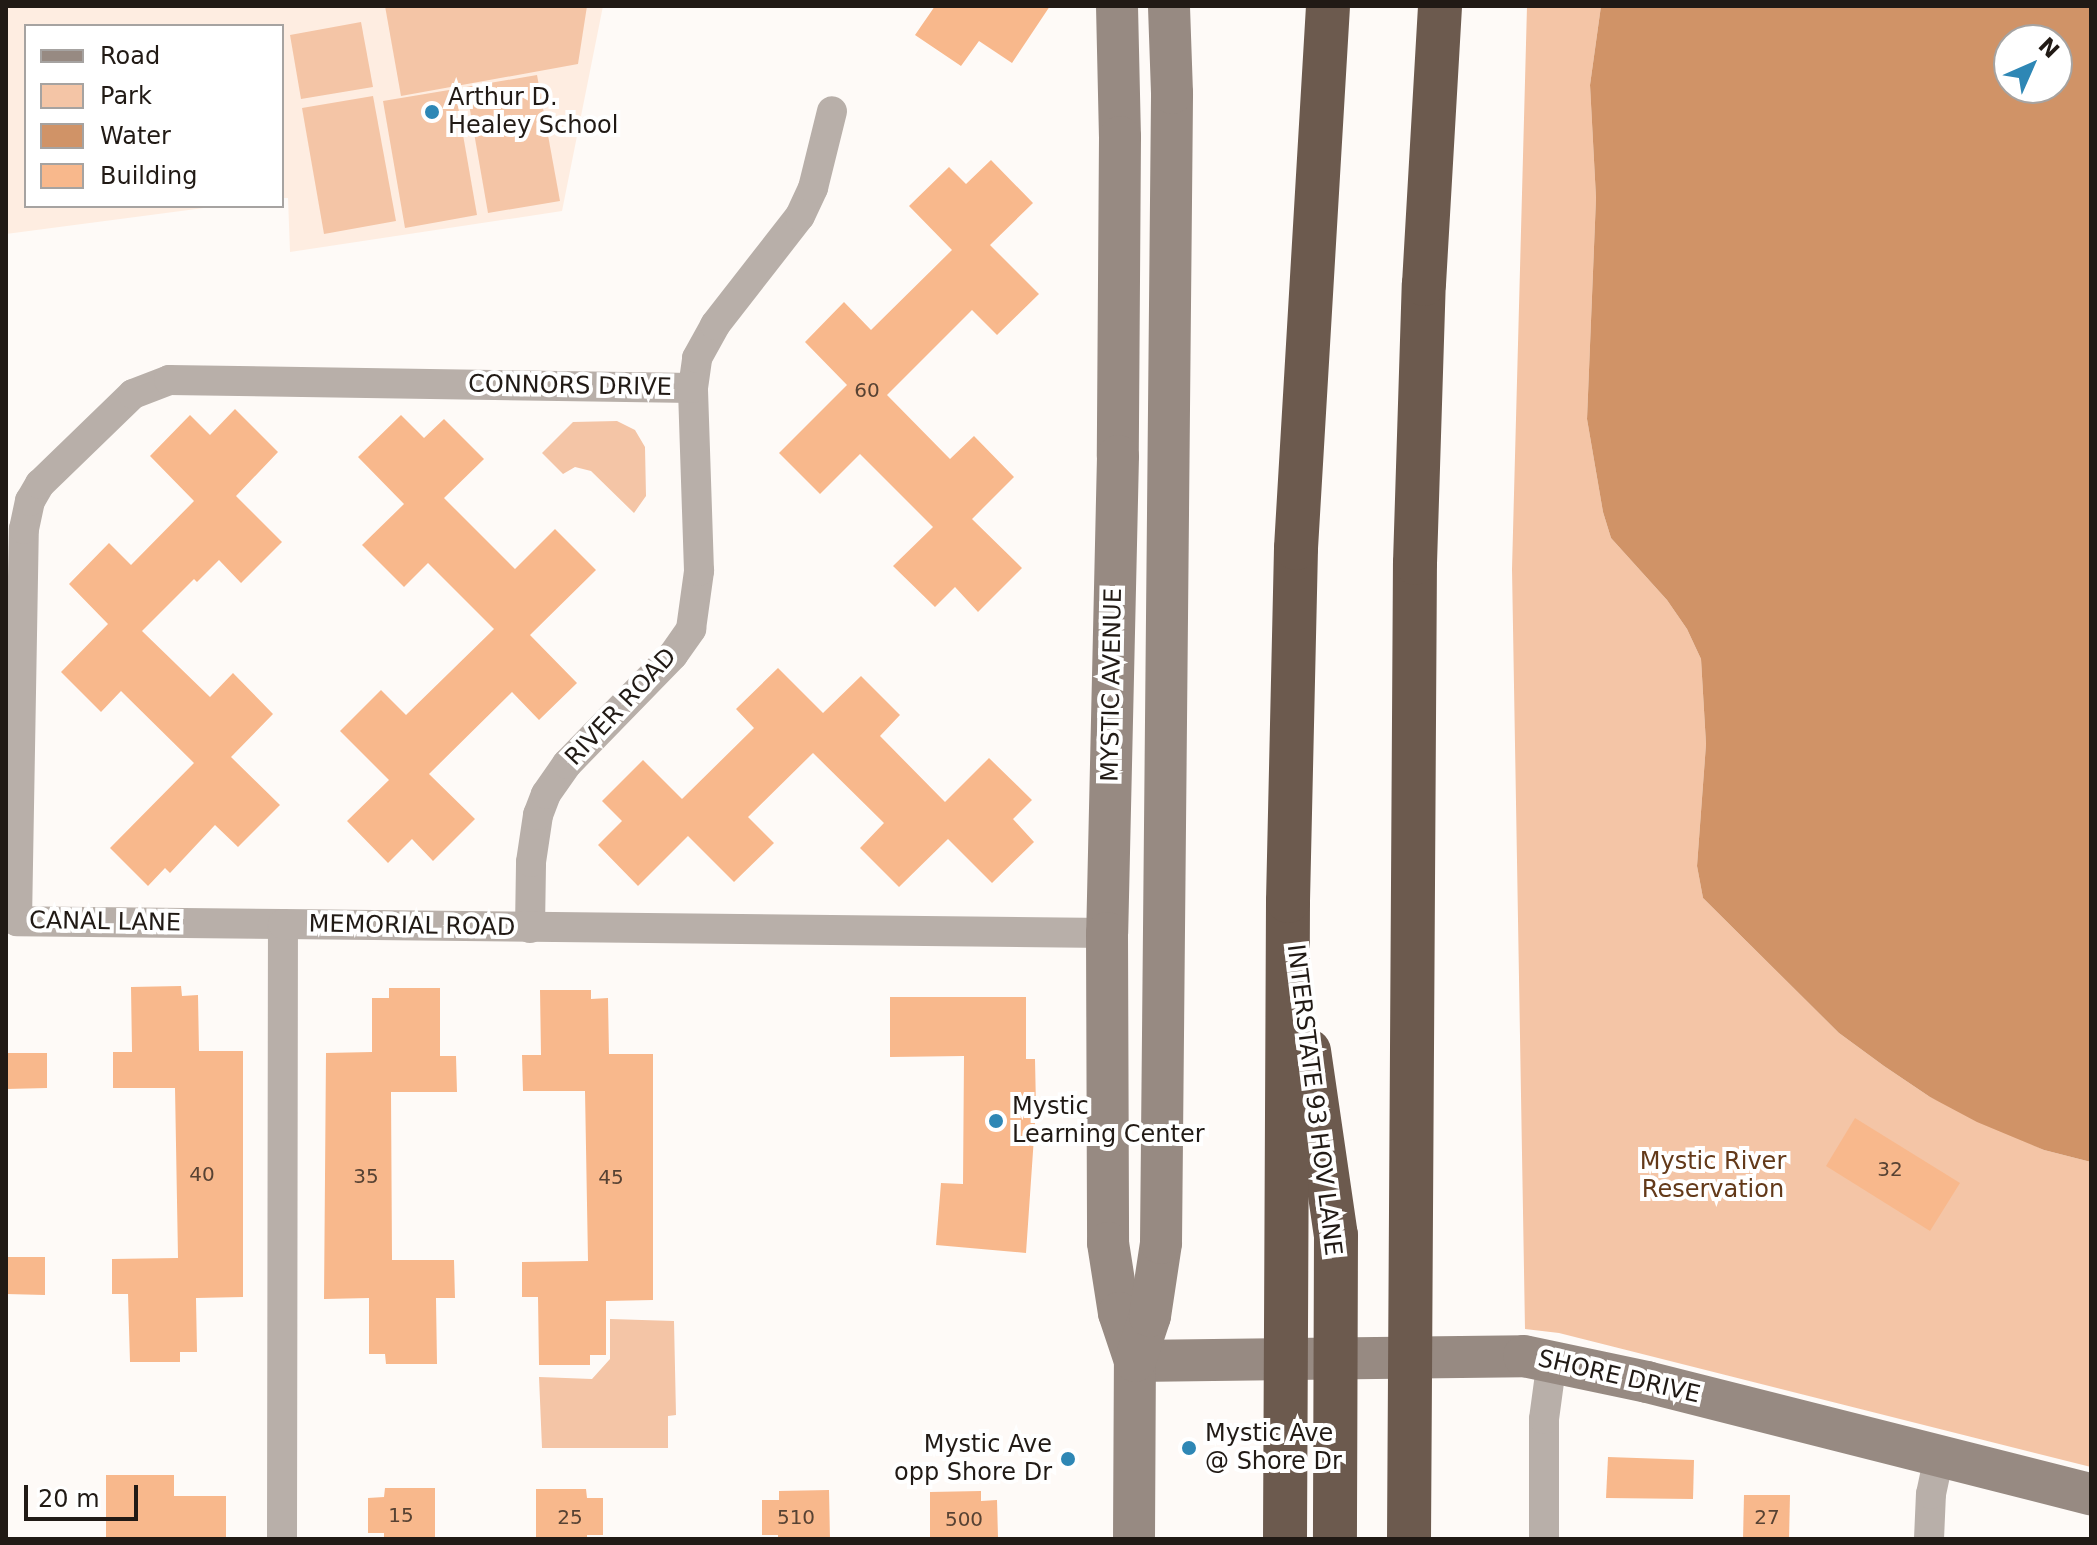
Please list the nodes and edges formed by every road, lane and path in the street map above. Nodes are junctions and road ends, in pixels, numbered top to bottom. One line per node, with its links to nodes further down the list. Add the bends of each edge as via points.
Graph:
1 (1117, 6): 11 (main road, MYSTIC AVENUE, via 1118,456)
2 (1169, 6): 13 (main road, MYSTIC AVENUE, via 1161,1243 1150,1316)
3 (1328, 6): 8 (highway, via 1300,456)
4 (1440, 6): 20 (highway, via 1416,516)
5 (832, 111): 7 (street, CONNORS DRIVE, via 813,188 800,216 708,336 697,358)
6 (179, 379): 7 (street, CONNORS DRIVE); 9 (street, CANAL LANE, via 150,385 126,400 40,484 27,510 17,921)
7 (693, 388): 10 (street, RIVER ROAD, via 699,571 695,617 673,655 567,764 546,794 531,862)
8 (1288, 901): 18 (highway); 19 (highway, INTERSTATE 93 HOV LANE, via 1336,1235)
9 (283, 924): 10 (street, MEMORIAL ROAD); 16 (street, MEMORIAL ROAD)
10 (530, 928): 11 (street, MEMORIAL ROAD)
11 (1107, 933): 13 (main road, MYSTIC AVENUE, via 1108,1243 1119,1313)
12 (1552, 1360): 13 (main road, SHORE DRIVE, via 1470,1354); 14 (main road, SHORE DRIVE); 21 (street, via 1544,1419)
13 (1135, 1361): 17 (main road, MYSTIC AVENUE)
14 (1939, 1456): 15 (main road, SHORE DRIVE); 22 (street)
15 (2091, 1494)
16 (282, 1539)
17 (1134, 1539)
18 (1285, 1539)
19 (1335, 1539)
20 (1409, 1539)
21 (1544, 1539)
22 (1929, 1539)

